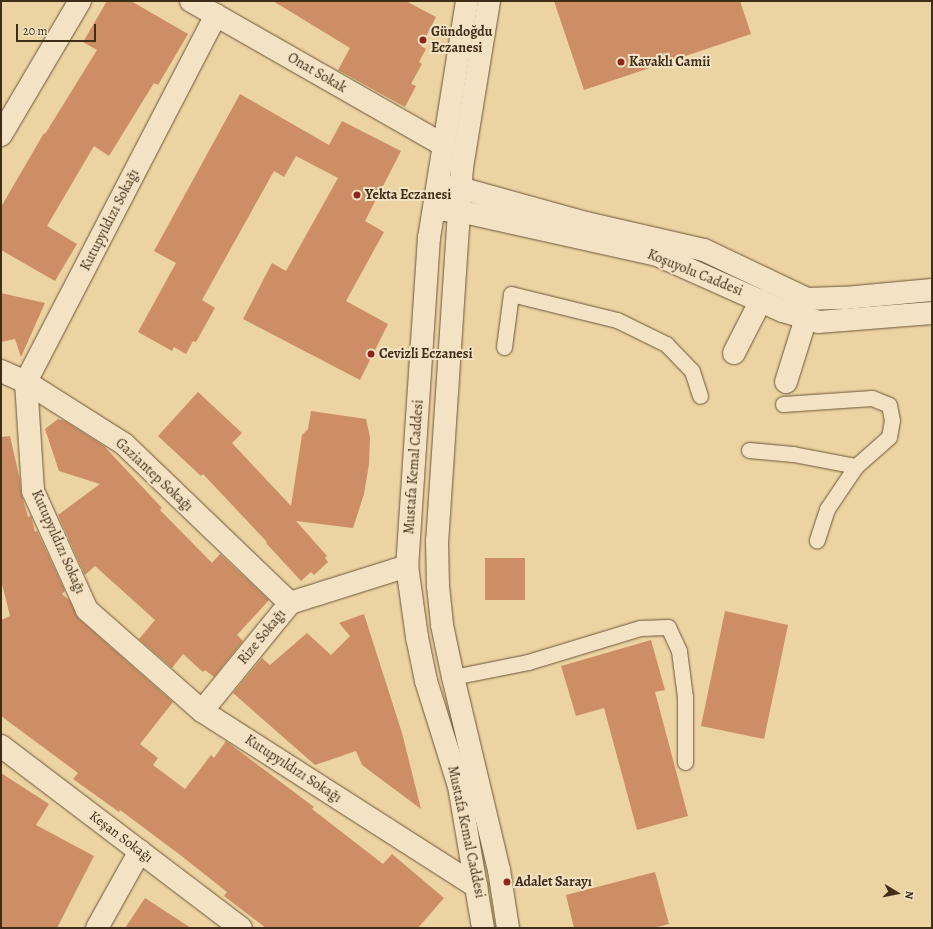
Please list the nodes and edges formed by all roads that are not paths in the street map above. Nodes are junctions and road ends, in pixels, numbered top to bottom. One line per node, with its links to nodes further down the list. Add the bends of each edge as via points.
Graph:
1 (80, 1): 6 (street)
2 (191, 1): 5 (street, Onat Sokak)
3 (467, 1): 7 (street, Mustafa Kemal Caddesi)
4 (489, 1): 9 (street, Mustafa Kemal Caddesi, via 466,134)
5 (216, 15): 7 (street, Onat Sokak); 19 (street, Kutupyıldızı Sokağı)
6 (1, 135)
7 (443, 146): 8 (street, Mustafa Kemal Caddesi)
8 (437, 186): 9 (street, Koşuyolu Caddesi); 10 (street, Mustafa Kemal Caddesi)
9 (460, 188): 11 (street, Mustafa Kemal Caddesi); 12 (street, Koşuyolu Caddesi, via 586,223 704,250 807,299)
10 (434, 209): 11 (street, Koşuyolu Caddesi); 26 (street, Mustafa Kemal Caddesi, via 429,237)
11 (459, 211): 13 (street, Koşuyolu Caddesi, via 657,255); 28 (street, Mustafa Kemal Caddesi, via 437,540 442,625)
12 (932, 290)
13 (761, 300): 15 (street, Koşuyolu Caddesi, via 783,311); 17 (street)
14 (932, 313): 15 (street, Koşuyolu Caddesi, via 818,322)
15 (806, 318): 20 (street)
16 (504, 347): 21 (lane, via 512,294 617,320 666,344 692,371)
17 (734, 353)
18 (1, 371): 19 (street, Gaziantep Sokağı)
19 (26, 382): 27 (street, Gaziantep Sokağı, via 124,444); 29 (street, Kutupyıldızı Sokağı, via 33,491 88,610)
20 (786, 382)
21 (700, 396)
22 (783, 404): 24 (lane, via 872,398 888,405 892,420 889,437)
23 (749, 450): 24 (lane, via 793,454)
24 (856, 466): 25 (lane, via 827,509)
25 (818, 540)
26 (407, 566): 27 (street, Rize Sokağı); 33 (street, Mustafa Kemal Caddesi, via 426,680 459,786)
27 (290, 603): 29 (street, Rize Sokağı)
28 (453, 677): 31 (lane, via 528,662 640,628 668,627 679,652 684,697); 37 (street, Mustafa Kemal Caddesi, via 499,870)
29 (202, 710): 33 (street, Kutupyıldızı Sokağı)
30 (1, 746): 32 (street, Keşan Sokağı)
31 (685, 762)
32 (140, 851): 34 (street); 35 (street, Keşan Sokağı)
33 (478, 887): 36 (street, Mustafa Kemal Caddesi)
34 (97, 928)
35 (241, 928)
36 (483, 928)
37 (508, 928)

